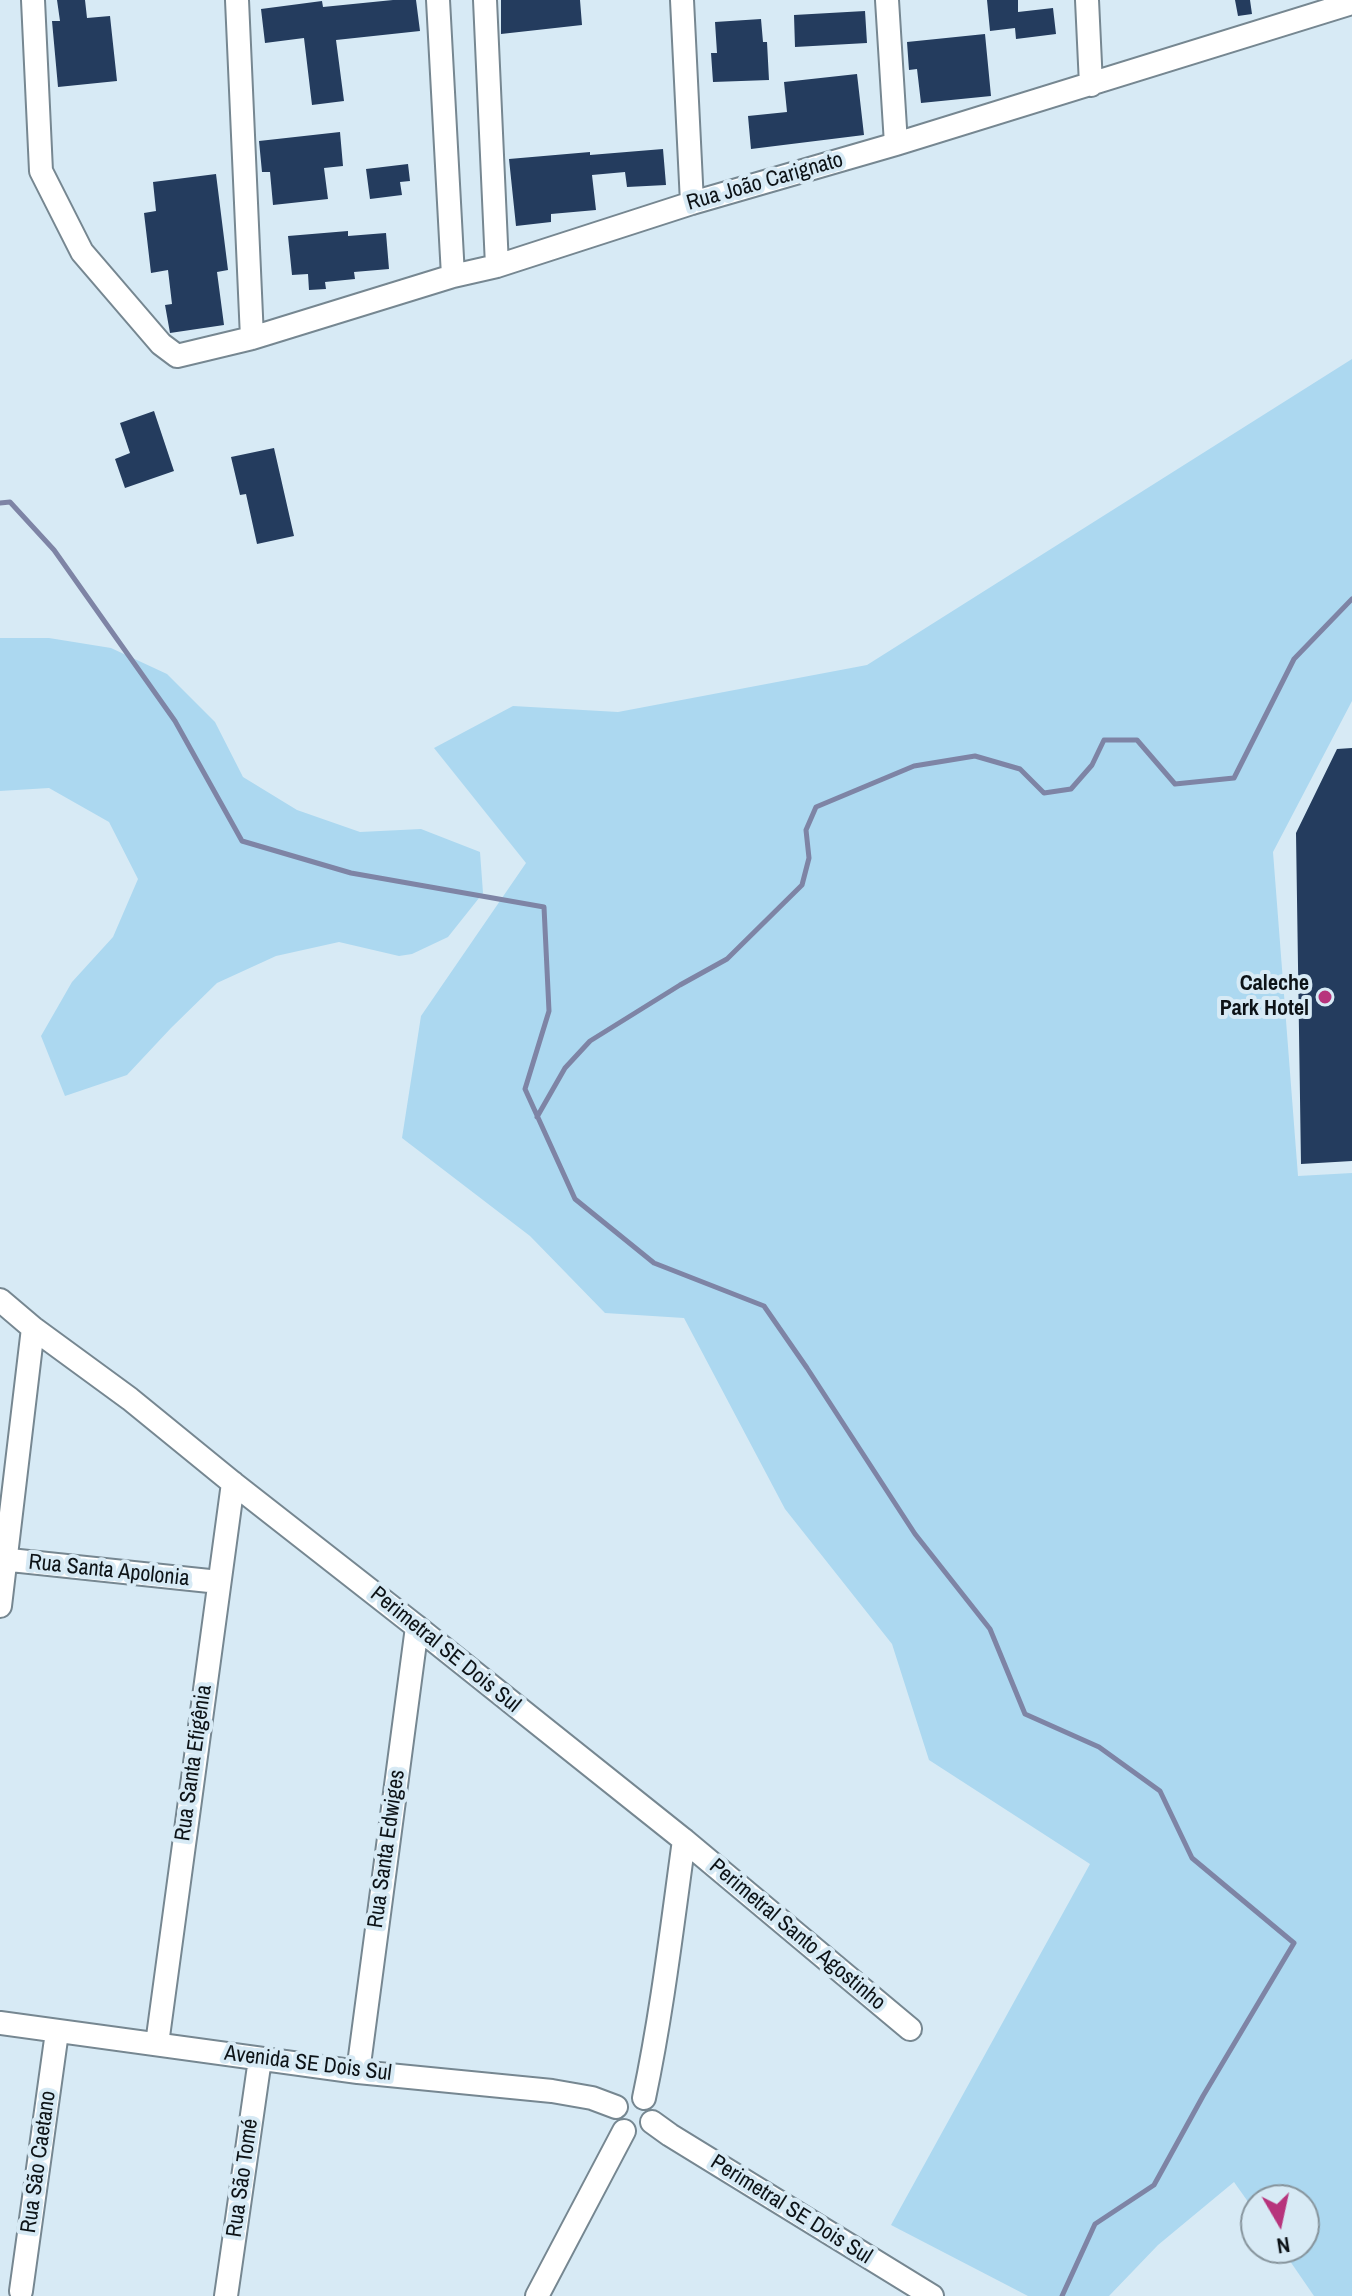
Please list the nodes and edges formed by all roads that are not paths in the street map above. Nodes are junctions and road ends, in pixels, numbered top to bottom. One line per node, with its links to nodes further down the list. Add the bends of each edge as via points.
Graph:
1 (33, 0): 15 (street, Rua João Carignato, via 41,171 82,252 177,356)
2 (237, 0): 15 (street)
3 (438, 0): 14 (street)
4 (485, 0): 13 (street)
5 (682, 0): 12 (street)
6 (887, 0): 11 (street)
7 (1087, 0): 10 (street)
8 (1352, 3): 9 (street, Rua João Carignato)
9 (1292, 10): 10 (street, Rua João Carignato)
10 (1091, 85): 11 (street, Rua João Carignato)
11 (896, 144): 12 (street, Rua João Carignato)
12 (692, 203): 13 (street, Rua João Carignato)
13 (497, 266): 14 (street, Rua João Carignato)
14 (453, 276): 15 (street, Rua João Carignato)
15 (252, 338)
16 (0, 1300): 17 (street, Perimetral SE Dois Sul)
17 (33, 1328): 18 (street, Perimetral SE Dois Sul); 19 (street)
18 (233, 1483): 20 (street, Rua Santa Efigênia); 22 (street, Perimetral SE Dois Sul)
19 (3, 1559): 20 (street, Rua Santa Apolonia); 21 (street)
20 (219, 1582): 27 (street, Rua Santa Efigênia)
21 (0, 1606)
22 (417, 1627): 23 (street, Perimetral SE Dois Sul); 29 (street, Rua Santa Edwiges)
23 (684, 1840): 25 (street, Perimetral Santo Agostinho); 30 (street)
24 (0, 2023): 26 (street, Avenida SE Dois Sul)
25 (910, 2029)
26 (57, 2032): 27 (street, Avenida SE Dois Sul); 35 (street, Rua São Caetano)
27 (157, 2044): 28 (street, Avenida SE Dois Sul)
28 (260, 2059): 29 (street, Avenida SE Dois Sul); 36 (street, Rua São Tomé)
29 (358, 2072): 31 (street, Avenida SE Dois Sul, via 552,2091)
30 (644, 2098): 31 (street, via 631,2095); 32 (street, via 653,2108)
31 (616, 2107): 33 (street, via 616,2120)
32 (652, 2122): 33 (street, via 637,2134); 38 (street, Perimetral SE Dois Sul)
33 (624, 2131): 37 (street)
34 (0, 2278): 35 (street)
35 (25, 2294)
36 (226, 2296)
37 (537, 2296)
38 (932, 2296)

